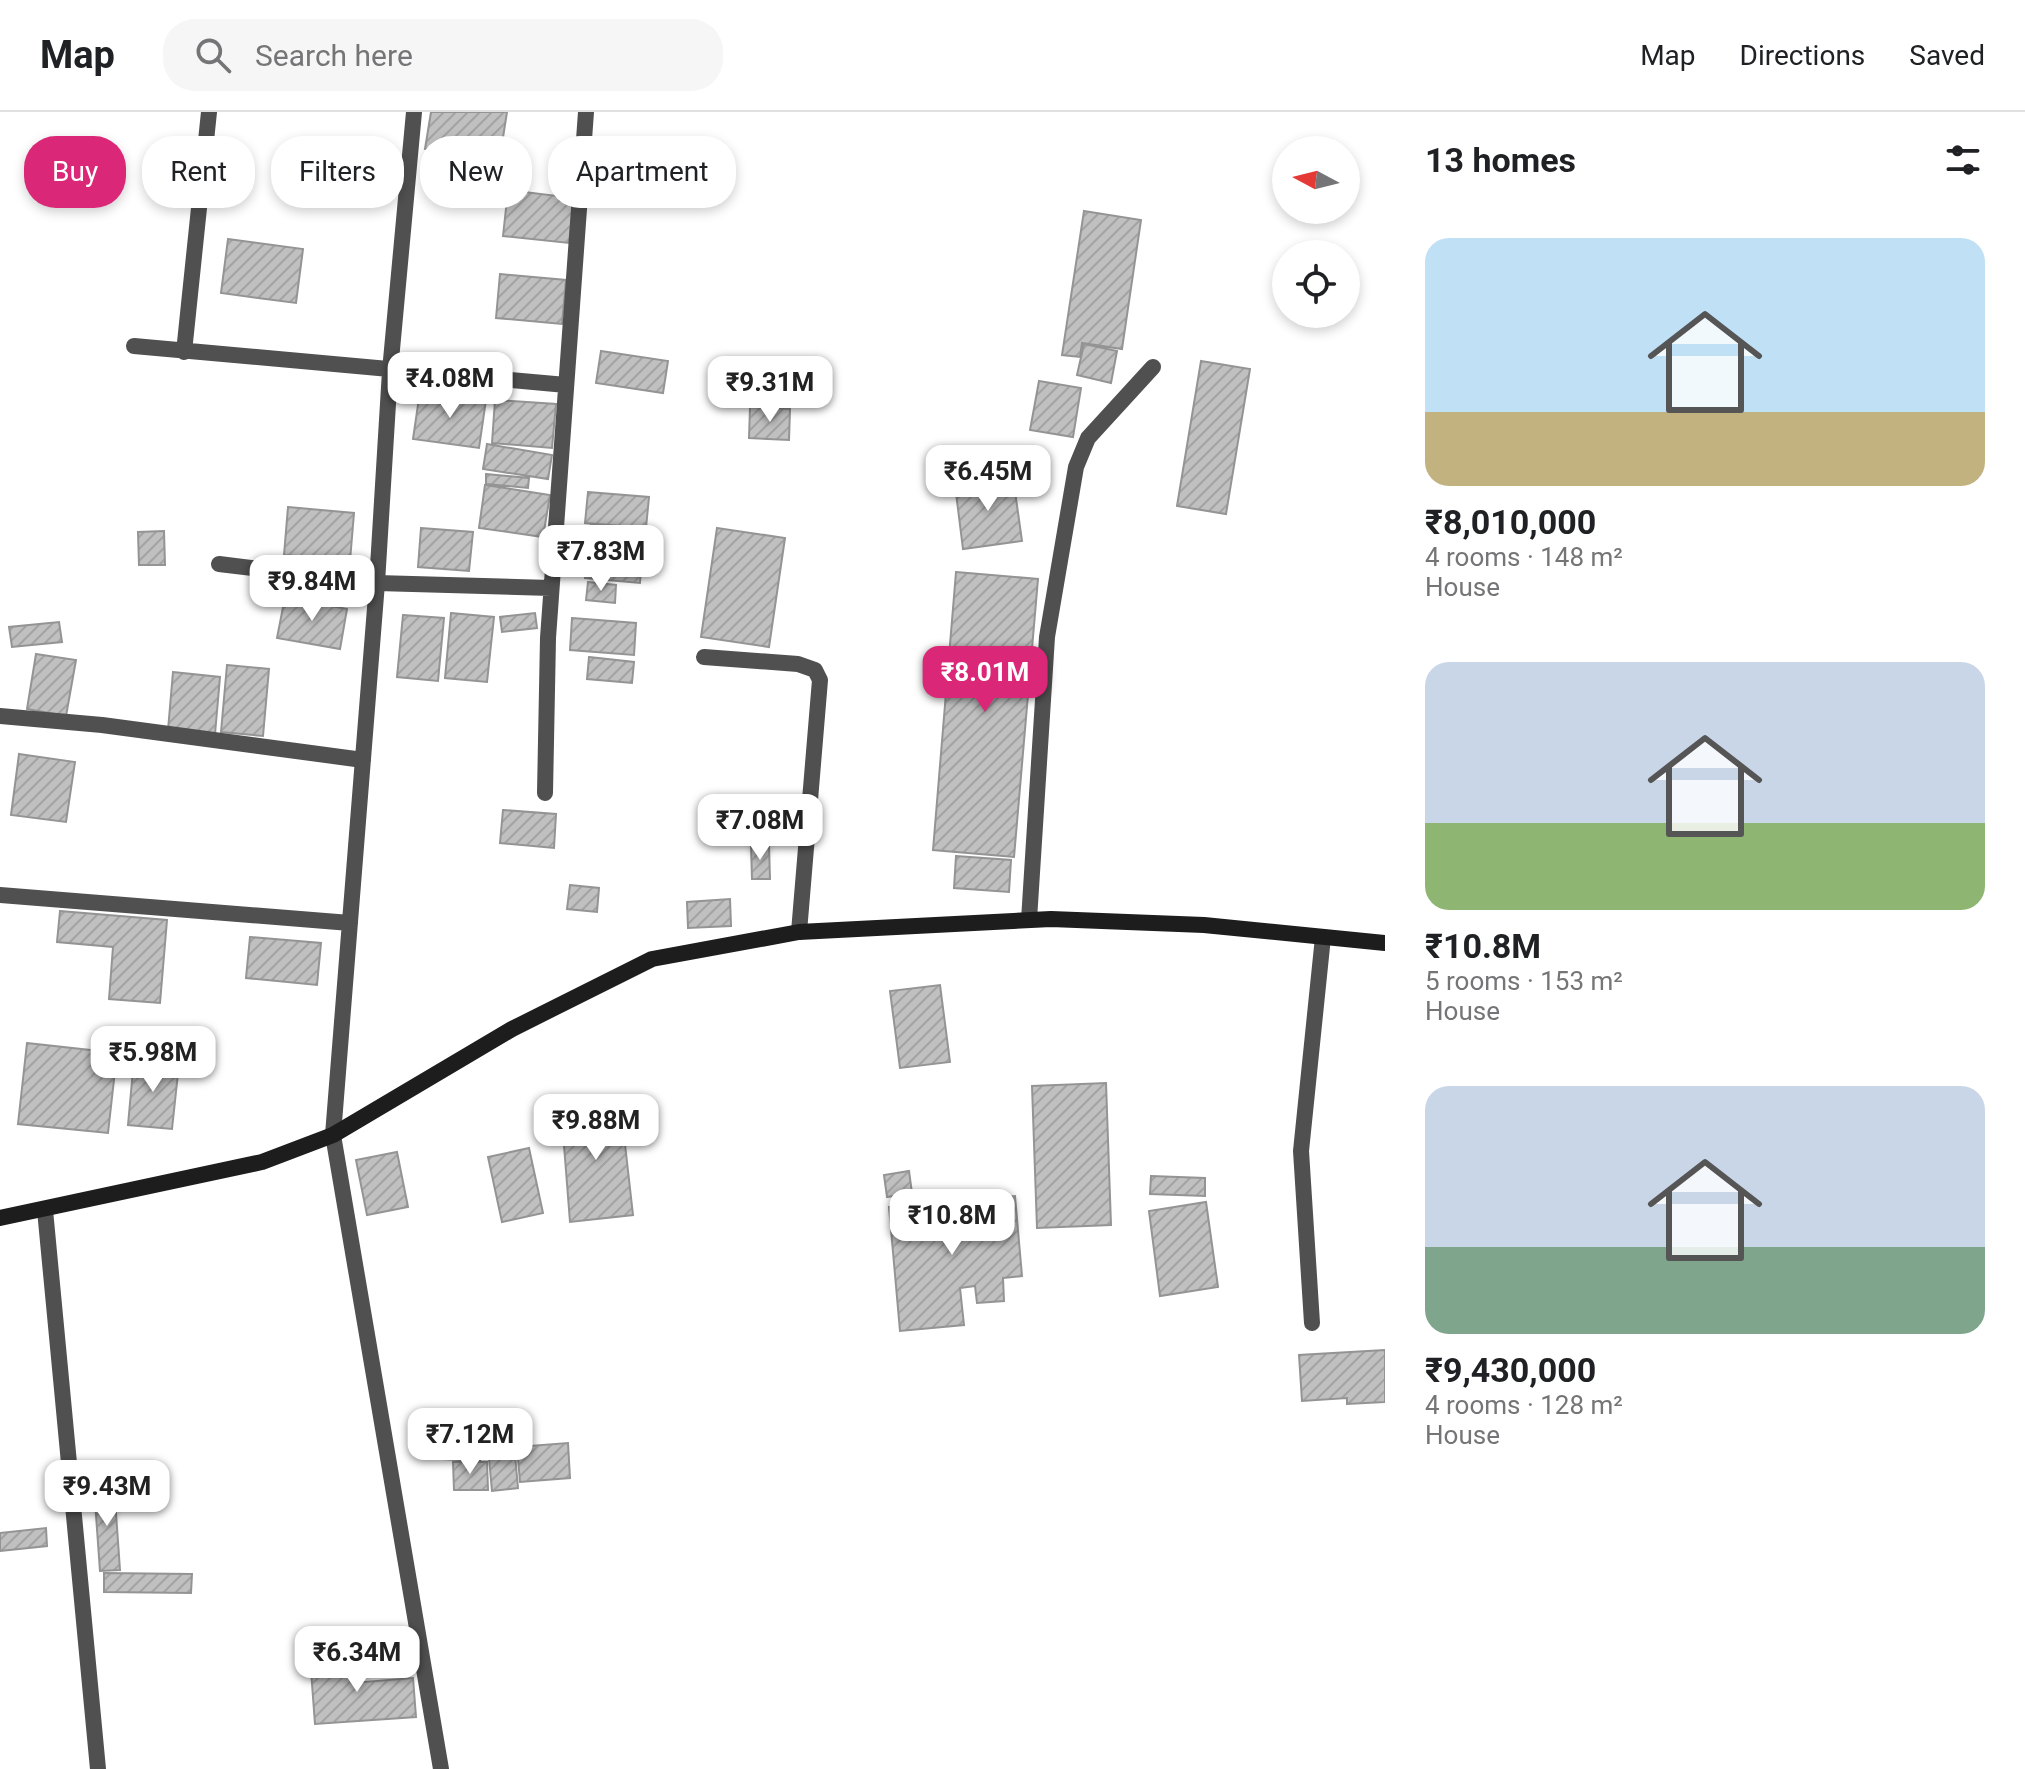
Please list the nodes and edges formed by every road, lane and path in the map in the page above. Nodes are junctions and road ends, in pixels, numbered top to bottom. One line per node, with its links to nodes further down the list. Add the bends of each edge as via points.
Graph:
1 (209, 112): 5 (street)
2 (414, 112): 7 (street)
3 (586, 112): 8 (street)
4 (134, 346): 5 (street)
5 (184, 352): 7 (street)
6 (1153, 367): 17 (street, via 1088,438 1076,467 1047,637)
7 (390, 371): 8 (street); 10 (street)
8 (566, 385): 11 (street)
9 (219, 564): 10 (street)
10 (377, 583): 11 (street); 14 (street)
11 (551, 588): 15 (street)
12 (704, 657): 19 (street, via 798,664 815,670 820,680)
13 (0, 716): 14 (street)
14 (363, 760): 18 (street)
15 (545, 793)
16 (0, 895): 18 (street)
17 (1029, 920): 19 (main road); 20 (main road, via 1204,925)
18 (350, 923): 22 (street)
19 (799, 932): 22 (main road, via 652,959 512,1029)
20 (1323, 937): 21 (main road); 25 (street, via 1301,1151)
21 (1385, 943)
22 (333, 1135): 23 (main road, via 262,1162); 27 (street)
23 (45, 1210): 24 (main road); 26 (street)
24 (0, 1218)
25 (1312, 1323)
26 (98, 1769)
27 (441, 1769)

